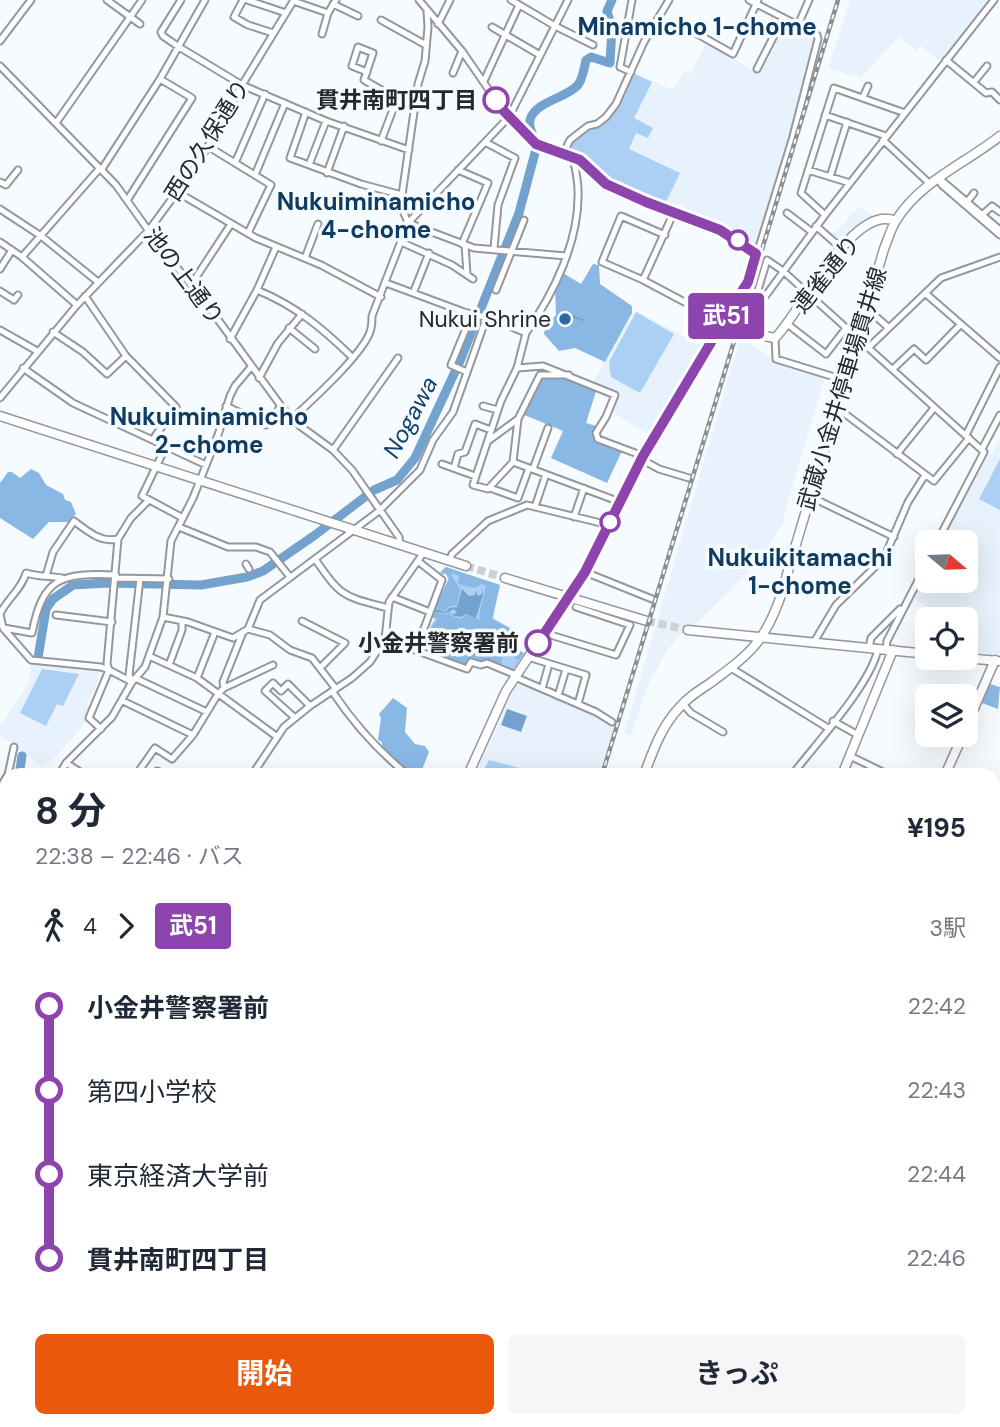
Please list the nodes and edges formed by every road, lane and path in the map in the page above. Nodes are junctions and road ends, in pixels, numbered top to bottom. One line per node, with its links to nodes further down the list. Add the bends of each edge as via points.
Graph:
1 (31, 0): 36 (street)
2 (107, 0): 24 (street)
3 (142, 0): 24 (street)
4 (181, 0): 39 (street, via 161,32)
5 (205, 0): 39 (street)
6 (245, 0): 21 (street); 33 (street, via 234,17)
7 (293, 0): 21 (street, 西の久保通り); 22 (street)
8 (419, 0): 20 (street)
9 (450, 0): 28 (street)
10 (512, 0): 19 (street)
11 (568, 0): 30 (street)
12 (632, 0): 47 (street, via 620,67)
13 (669, 0): 47 (street)
14 (749, 0): 18 (street)
15 (809, 0): 29 (street)
16 (995, 0): 42 (street)
17 (335, 2): 22 (street); 23 (street)
18 (758, 2): 25 (street); 32 (street, via 733,54)
19 (519, 5): 30 (street); 35 (street)
20 (427, 9): 28 (street); 37 (street)
21 (286, 13): 33 (street, 西の久保通り)
22 (328, 13): 34 (street)
23 (358, 16)
24 (130, 17): 27 (street); 66 (street)
25 (783, 18): 29 (street); 45 (street)
26 (383, 23): 37 (street)
27 (140, 24)
28 (438, 24): 40 (street)
29 (798, 25): 120 (street, via 818,38)
30 (555, 26): 38 (street); 41 (street)
31 (492, 27): 35 (street)
32 (694, 32)
33 (273, 33): 52 (street, 西の久保通り)
34 (322, 34)
35 (506, 35): 41 (street); 50 (street)
36 (0, 41)
37 (426, 45): 59 (street)
38 (593, 45)
39 (179, 47): 49 (street); 52 (street)
40 (462, 51): 48 (street); 50 (street)
41 (540, 55): 63 (street)
42 (946, 60): 51 (street); 61 (street)
43 (0, 66): 66 (street, 池の上通り)
44 (988, 66): 51 (street)
45 (757, 69)
46 (367, 72): 46 (street, via 373,53 358,47 352,66); 56 (street, via 364,80)
47 (631, 72): 74 (street, via 606,117 570,140)
48 (453, 73)
49 (160, 79): 78 (street); 91 (street, via 192,98)
50 (484, 81): 63 (street)
51 (974, 82): 57 (street)
52 (242, 85): 54 (street); 72 (street, 西の久保通り)
53 (868, 86): 55 (street)
54 (265, 94): 58 (street); 76 (street)
55 (863, 97): 61 (street); 62 (street, via 834,88)
56 (397, 99): 59 (street); 70 (street)
57 (1000, 100)
58 (285, 103): 60 (street); 83 (street)
59 (416, 105): 73 (street)
60 (306, 113): 64 (street); 77 (street, via 290,158)
61 (905, 113): 69 (street)
62 (825, 115): 65 (street); 81 (street)
63 (509, 117): 71 (street); 74 (street, via 533,142)
64 (326, 121): 67 (street); 77 (street)
65 (847, 122): 69 (street); 84 (street)
66 (56, 123): 78 (street, 池の上通り)
67 (344, 126): 70 (street); 82 (street)
68 (1000, 136): 85 (main road)
69 (885, 138): 85 (street); 87 (street)
70 (381, 141): 73 (street)
71 (485, 142): 80 (street); 115 (street, via 515,158 498,205)
72 (208, 147): 76 (street); 88 (street, 西の久保通り)
73 (409, 150): 90 (street)
74 (563, 154): 75 (street)
75 (573, 157): 94 (street, via 606,184); 121 (street, via 579,194)
76 (235, 163): 83 (street)
77 (309, 166): 82 (street)
78 (101, 169): 91 (street, 池の上通り); 110 (street)
79 (18, 170): 86 (street, via 6,185)
80 (458, 170): 101 (street); 113 (street, via 488,183)
81 (808, 170): 84 (street); 97 (street, via 801,193)
82 (327, 173): 90 (street)
83 (255, 175): 107 (street, via 271,185)
84 (830, 177): 87 (street)
85 (934, 181): 92 (street); 100 (main road)
86 (0, 182)
87 (850, 183): 97 (street)
88 (177, 192): 103 (street); 105 (street, 西の久保通り)
89 (974, 193): 92 (street)
90 (402, 195): 101 (street)
91 (128, 199): 105 (street, 池の上通り)
92 (966, 203): 98 (street)
93 (0, 209): 110 (street)
94 (674, 212): 108 (street); 120 (street, via 727,233)
95 (1000, 212): 98 (street, via 992,206)
96 (788, 213): 104 (street)
97 (825, 215): 104 (street)
98 (981, 216): 106 (street); 109 (street)
99 (524, 220): 118 (street)
100 (895, 222): 116 (main road, 連雀通り, via 877,220); 144 (main road, 武蔵小金井停車場貫井線)
101 (408, 223): 112 (street); 113 (street)
102 (318, 224): 124 (street)
103 (232, 225): 107 (street); 132 (street)
104 (814, 229): 116 (street); 126 (street)
105 (149, 230): 130 (street, 西の久保通り); 132 (street, 池の上通り)
106 (1000, 230)
107 (248, 233): 114 (street)
108 (665, 235): 129 (street); 129 (street, via 621,216 602,262)
109 (1000, 235)
110 (41, 236): 122 (street); 130 (street)
111 (0, 242): 117 (street)
112 (401, 242): 119 (street); 131 (street)
113 (464, 245): 115 (street); 127 (street)
114 (276, 247): 124 (street); 134 (street)
115 (497, 248): 118 (street)
116 (841, 248): 138 (main road, 連雀通り)
117 (12, 250): 122 (street); 125 (street)
118 (513, 250): 121 (street); 135 (street)
119 (429, 253): 127 (street); 136 (street)
120 (756, 254): 150 (street, via 748,282)
121 (566, 256): 156 (street, via 546,304)
122 (22, 257): 143 (street)
123 (1000, 257): 137 (street, via 941,278)
124 (305, 258): 141 (street)
125 (0, 269)
126 (783, 271): 138 (street); 142 (street); 142 (street, via 767,260 756,297)
127 (467, 274): 128 (street)
128 (472, 279)
129 (643, 280): 150 (street)
130 (98, 282): 140 (street, 西の久保通り)
131 (386, 283): 136 (street); 141 (street)
132 (191, 285): 158 (street, 池の上通り)
133 (0, 290): 139 (street, via 14,300)
134 (257, 290): 145 (street); 158 (street)
135 (496, 290)
136 (414, 291): 146 (street)
137 (925, 293): 149 (street); 153 (street)
138 (807, 294): 148 (main road, 連雀通り); 152 (street)
139 (18, 295)
140 (85, 296): 143 (street, 西の久保通り); 164 (street)
141 (381, 297): 165 (street, via 367,340)
142 (762, 302): 157 (street)
143 (77, 305): 155 (street, 西の久保通り)
144 (866, 308): 153 (street); 160 (main road, 武蔵小金井停車場貫井線)
145 (302, 314): 151 (street); 165 (street)
146 (472, 314): 147 (street); 173 (street, via 451,365)
147 (486, 316): 156 (street); 173 (street)
148 (786, 323): 152 (street, via 826,354); 159 (main road, 連雀通り)
149 (961, 324): 167 (street); 172 (street, via 926,360 914,349)
150 (722, 325): 157 (main road); 197 (main road)
151 (289, 328): 162 (street); 175 (street)
152 (846, 328): 160 (street)
153 (889, 328): 161 (street)
154 (0, 330): 163 (street)
155 (53, 332): 163 (street, 西の久保通り); 164 (street, via 107,374)
156 (526, 333): 171 (street)
157 (745, 333): 159 (main road)
158 (230, 338): 168 (street, 池の上通り)
159 (775, 338): 176 (street, via 776,359)
160 (857, 338): 161 (street); 176 (main road, 武蔵小金井停車場貫井線)
161 (868, 348): 172 (street)
162 (315, 349)
163 (37, 351): 170 (street, 西の久保通り)
164 (126, 356): 191 (street, via 176,407)
165 (352, 357): 186 (street)
166 (398, 358): 195 (street)
167 (1000, 358)
168 (251, 367): 175 (street, 池の上通り); 180 (street)
169 (1000, 367): 190 (street)
170 (23, 368): 177 (street, 西の久保通り); 191 (street, via 73,403)
171 (517, 368): 174 (street, via 543,366); 183 (street)
172 (893, 369): 182 (street)
173 (467, 372): 215 (street, via 453,412 433,440 420,470)
174 (569, 375): 187 (street, via 540,375); 197 (street, via 615,395 596,433 598,439)
175 (260, 378): 178 (street, 池の上通り)
176 (844, 380): 181 (main road, 武蔵小金井停車場貫井線)
177 (0, 398)
178 (281, 406): 180 (street, via 266,425); 186 (street, 池の上通り)
179 (483, 406): 183 (street)
180 (226, 407): 200 (street)
181 (836, 407): 196 (street); 211 (main road, 武蔵小金井停車場貫井線)
182 (934, 408): 190 (street); 196 (street)
183 (498, 411): 189 (street)
184 (1000, 415): 194 (street)
185 (0, 416): 201 (main road)
186 (293, 418): 195 (street, 池の上通り)
187 (518, 419): 192 (street); 198 (street)
188 (548, 428): 203 (street)
189 (491, 430): 192 (street); 202 (street, via 475,424)
190 (967, 437): 194 (street); 205 (street, via 934,481)
191 (153, 439): 193 (street)
192 (488, 441): 206 (street)
193 (166, 446): 200 (street); 201 (street)
194 (982, 449): 221 (street)
195 (333, 450): 215 (street, 池の上通り)
196 (897, 454): 205 (street)
197 (642, 458): 207 (street); 213 (main road)
198 (513, 461): 203 (street); 209 (street)
199 (442, 464): 202 (street)
200 (206, 465): 208 (street)
201 (155, 466): 208 (main road); 212 (street, via 142,496)
202 (454, 468): 206 (street)
203 (531, 468): 204 (street); 209 (street, via 518,498)
204 (546, 474): 210 (street); 214 (street)
205 (925, 475): 222 (street)
206 (475, 476): 209 (street, via 473,485)
207 (689, 478)
208 (199, 481): 217 (street); 220 (main road)
209 (490, 488)
210 (584, 488): 213 (street); 216 (street)
211 (809, 496): 222 (street); 258 (main road, 武蔵小金井停車場貫井線, via 775,613)
212 (148, 500): 217 (street); 223 (street)
213 (620, 502): 218 (main road)
214 (535, 507): 216 (street); 227 (street, via 519,507 488,521)
215 (379, 511): 220 (street); 224 (street)
216 (574, 517): 218 (street)
217 (183, 519): 219 (street)
218 (609, 525): 230 (main road)
219 (179, 527): 233 (street, via 228,547 270,551); 237 (street, via 171,541)
220 (353, 530): 224 (main road); 226 (street)
221 (943, 530)
222 (894, 537): 260 (street, via 884,558 836,605)
223 (118, 539): 231 (street, via 93,535 74,521 52,552); 232 (street)
224 (400, 544): 225 (main road)
225 (424, 552): 227 (main road); 228 (street)
226 (315, 559): 233 (street); 244 (street, via 340,592)
227 (449, 561): 229 (main road)
228 (419, 562): 239 (street); 245 (street, via 442,580)
229 (466, 566)
230 (585, 572): 240 (main road); 241 (street)
231 (46, 576): 234 (street); 246 (street, via 26,573)
232 (116, 577): 234 (street, via 80,573); 236 (street); 252 (street)
233 (290, 577): 255 (street, via 260,600)
234 (62, 578): 253 (street, via 39,603 32,633)
235 (505, 578): 240 (main road)
236 (140, 580): 237 (street); 277 (street, via 130,675)
237 (169, 580): 248 (street)
238 (915, 585): 242 (street)
239 (392, 597): 244 (street); 245 (street)
240 (568, 597): 251 (main road); 257 (main road)
241 (652, 599)
242 (905, 604): 261 (street); 261 (street, via 871,638)
243 (576, 607): 257 (street, via 630,625 616,655)
244 (388, 608): 259 (street)
245 (430, 612): 262 (street)
246 (0, 614): 253 (street)
247 (56, 615): 252 (street)
248 (163, 617): 249 (street); 264 (street)
249 (182, 621): 256 (street); 269 (street)
250 (302, 621): 271 (street, via 345,643)
251 (647, 621)
252 (112, 622): 274 (street)
253 (3, 628): 274 (street, via 31,660)
254 (688, 630): 258 (main road)
255 (245, 631): 256 (street, via 233,638); 271 (street, via 270,635 290,650 312,658); 278 (street)
256 (215, 632): 276 (street)
257 (544, 633): 265 (main road)
258 (763, 637): 260 (main road); 272 (main road)
259 (385, 639): 262 (street); 280 (street, via 370,662)
260 (814, 642): 261 (main road)
261 (881, 649): 263 (main road); 291 (street); 296 (main road)
262 (416, 650): 275 (street, via 467,669 471,662 487,663)
263 (915, 653)
264 (149, 656): 269 (street); 277 (street)
265 (528, 657): 268 (street); 275 (main road)
266 (978, 659): 267 (main road)
267 (998, 661): 284 (main road)
268 (549, 664): 273 (street); 279 (street)
269 (169, 665): 276 (street)
270 (273, 665): 278 (street)
271 (320, 668): 280 (street)
272 (731, 668): 285 (main road); 292 (street)
273 (566, 669): 282 (street); 286 (street, via 586,675)
274 (109, 670): 277 (street); 293 (street, via 89,719)
275 (516, 676): 279 (street); 308 (main road)
276 (197, 678): 281 (street)
277 (134, 680): 283 (street); 288 (street)
278 (224, 688): 281 (street)
279 (542, 689): 282 (street)
280 (334, 690): 287 (street); 307 (street, via 346,713)
281 (218, 694): 288 (street); 297 (street)
282 (558, 696): 286 (street)
283 (123, 701): 293 (street); 295 (street)
284 (978, 702)
285 (683, 703): 294 (street); 309 (main road, via 662,730)
286 (578, 704): 290 (street)
287 (310, 706): 289 (street); 289 (street, via 288,684 281,691 272,683 265,691)
288 (207, 712): 295 (street)
289 (295, 717): 297 (street)
290 (612, 722)
291 (833, 722): 292 (street); 296 (street)
292 (828, 728): 310 (street)
293 (101, 729): 301 (street)
294 (723, 732)
295 (193, 735): 305 (street, via 172,759 155,748)
296 (858, 735): 300 (main road)
297 (276, 736): 306 (street)
298 (14, 747): 302 (street)
299 (958, 747): 313 (main road)
300 (850, 756): 311 (main road); 312 (street)
301 (66, 763): 303 (street); 304 (street)
302 (9, 768)
303 (63, 768)
304 (74, 768)
305 (141, 768)
306 (256, 768)
307 (400, 768)
308 (471, 768)
309 (647, 768)
310 (797, 768)
311 (845, 768)
312 (875, 768)
313 (948, 768)

